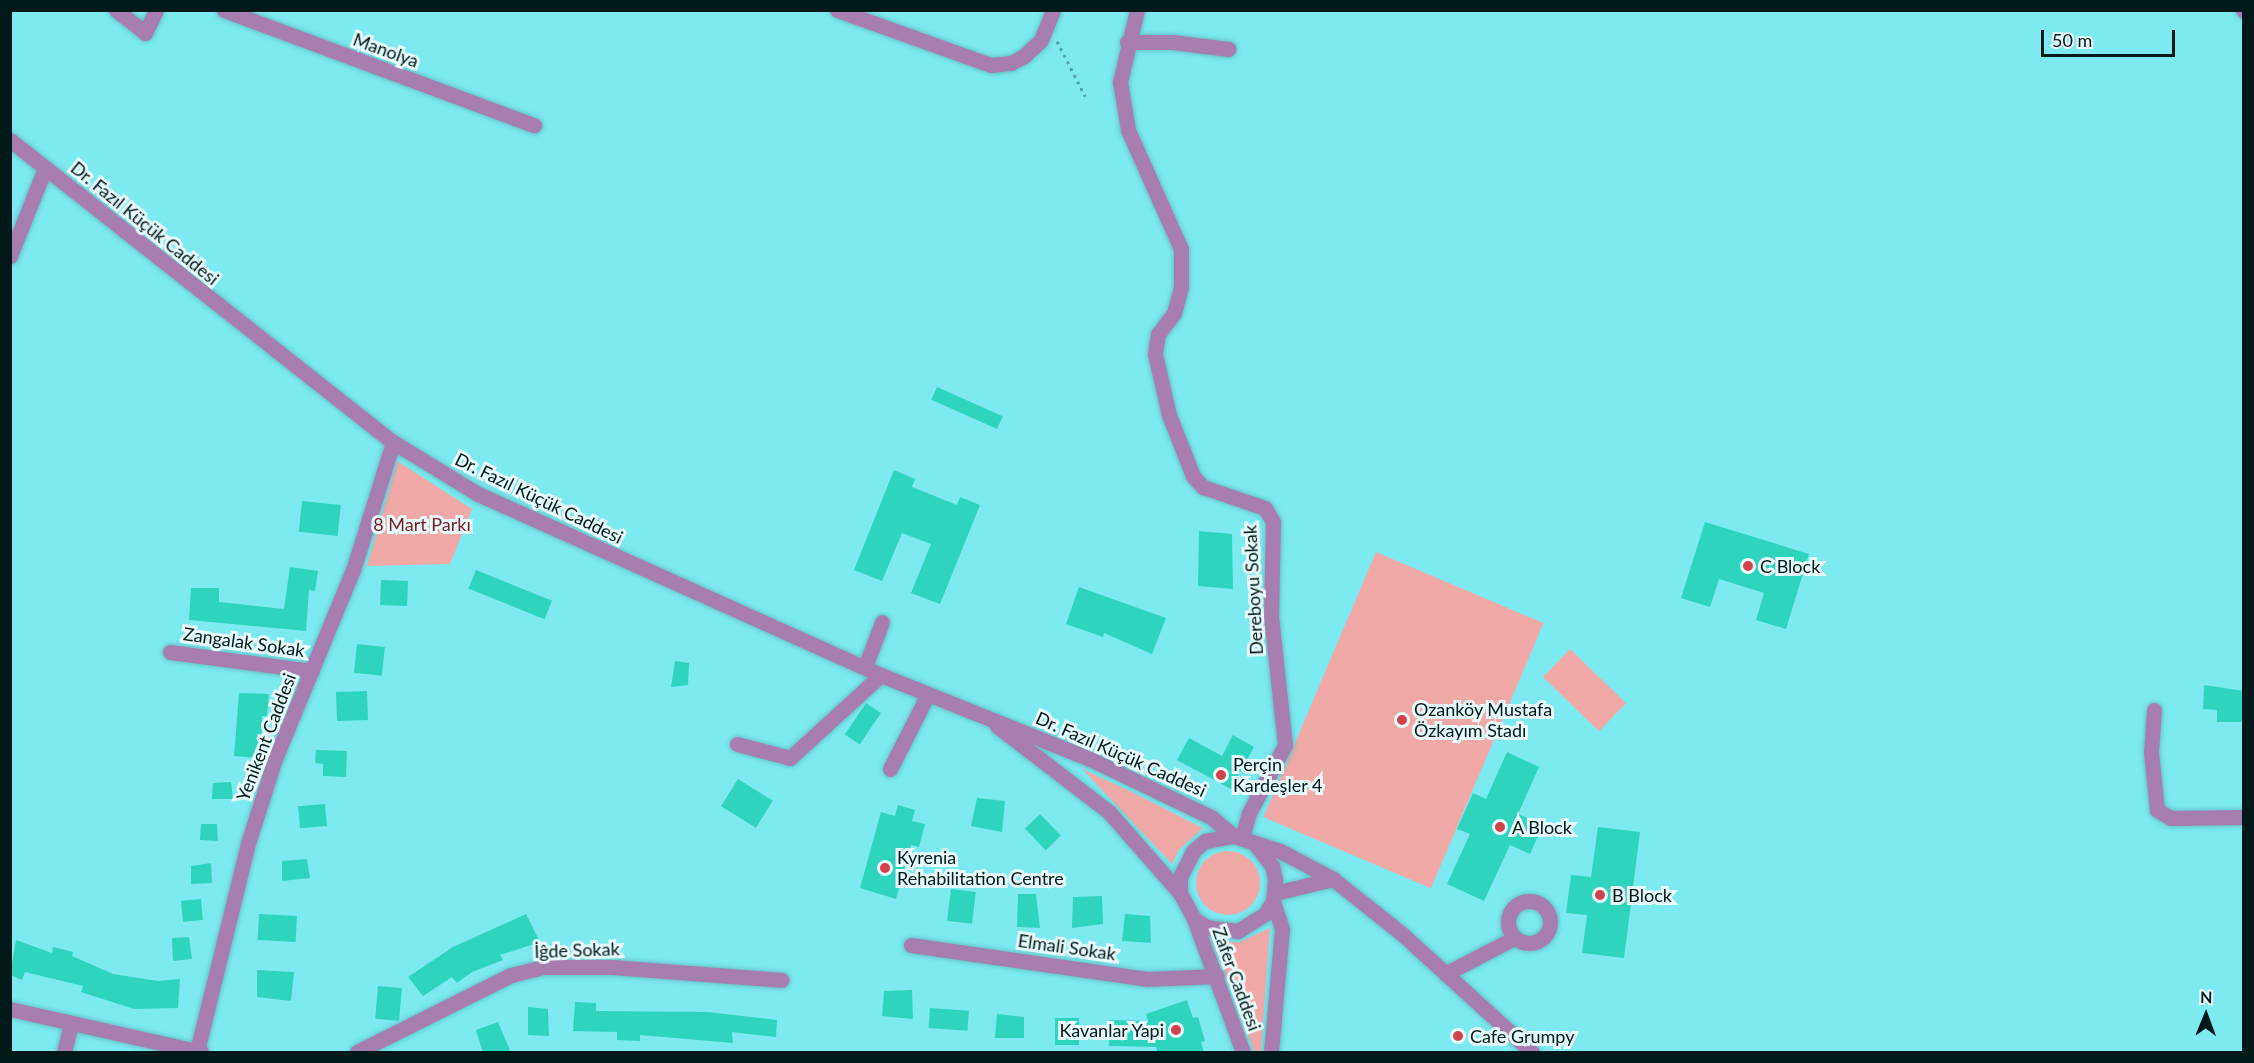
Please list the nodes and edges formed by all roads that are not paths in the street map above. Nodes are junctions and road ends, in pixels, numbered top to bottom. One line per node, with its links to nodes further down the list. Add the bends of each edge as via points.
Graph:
1 (116, 10): 2 (street, via 145,33)
2 (156, 10)
3 (224, 10): 9 (street, Manolya)
4 (837, 10): 6 (street, via 991,65 1011,63 1024,56 1041,40)
5 (1137, 10): 7 (street, Dereboyu Sokak)
6 (1051, 17)
7 (1127, 42): 8 (street, via 1172,42); 25 (street, Dereboyu Sokak, via 1120,82 1128,130 1181,249 1181,287 1174,313 1158,334 1155,354 1169,416 1193,476 1203,487 1264,508 1273,522 1271,616 1285,745 1249,813)
8 (1229, 49)
9 (534, 125)
10 (10, 140): 11 (street, Dr. Fazıl Küçük Caddesi)
11 (45, 168): 12 (street); 13 (street, Dr. Fazıl Küçük Caddesi)
12 (10, 256)
13 (393, 442): 16 (street, Dr. Fazıl Küçük Caddesi, via 478,494); 17 (street, Yenikent Caddesi, via 353,570)
14 (882, 622): 16 (street)
15 (170, 652): 17 (street, Zangalak Sokak)
16 (865, 668): 18 (street, Dr. Fazıl Küçük Caddesi)
17 (312, 671): 37 (street, Yenikent Caddesi, via 275,759 249,840)
18 (881, 675): 19 (street, Dr. Fazıl Küçük Caddesi); 22 (street, via 790,758)
19 (928, 694): 21 (street, Dr. Fazıl Küçük Caddesi); 23 (street)
20 (2154, 710): 24 (street, via 2151,752 2157,810 2171,818)
21 (986, 718): 25 (street, Dr. Fazıl Küçük Caddesi, via 1090,759 1210,817); 27 (street, Dr. Fazıl Küçük Caddesi, via 1109,812 1145,848)
22 (737, 744)
23 (890, 769)
24 (2244, 817)
25 (1244, 839): 26 (street, Dr. Fazıl Küçük Caddesi, via 1280,851); 27 (street, via 1205,841 1193,851 1182,870); 28 (street, via 1272,866)
26 (1333, 879): 28 (street); 32 (street, Dr. Fazıl Küçük Caddesi)
27 (1180, 892): 29 (street)
28 (1274, 897): 29 (street, via 1265,915 1238,931 1215,930); 41 (street, Zafer Caddesi, via 1282,929)
29 (1194, 919): 33 (street, Zafer Caddesi)
30 (1514, 938): 32 (street)
31 (911, 945): 33 (street, Elmali Sokak, via 1147,979)
32 (1447, 973): 42 (street, Dr. Fazıl Küçük Caddesi)
33 (1217, 976): 40 (street, Zafer Caddesi)
34 (781, 980): 39 (street, İĝde Sokak, via 613,967 542,968 512,975)
35 (10, 1009): 36 (street)
36 (71, 1023): 37 (street); 38 (street)
37 (199, 1052)
38 (64, 1053)
39 (357, 1053)
40 (1243, 1053)
41 (1271, 1053)
42 (1532, 1053)

